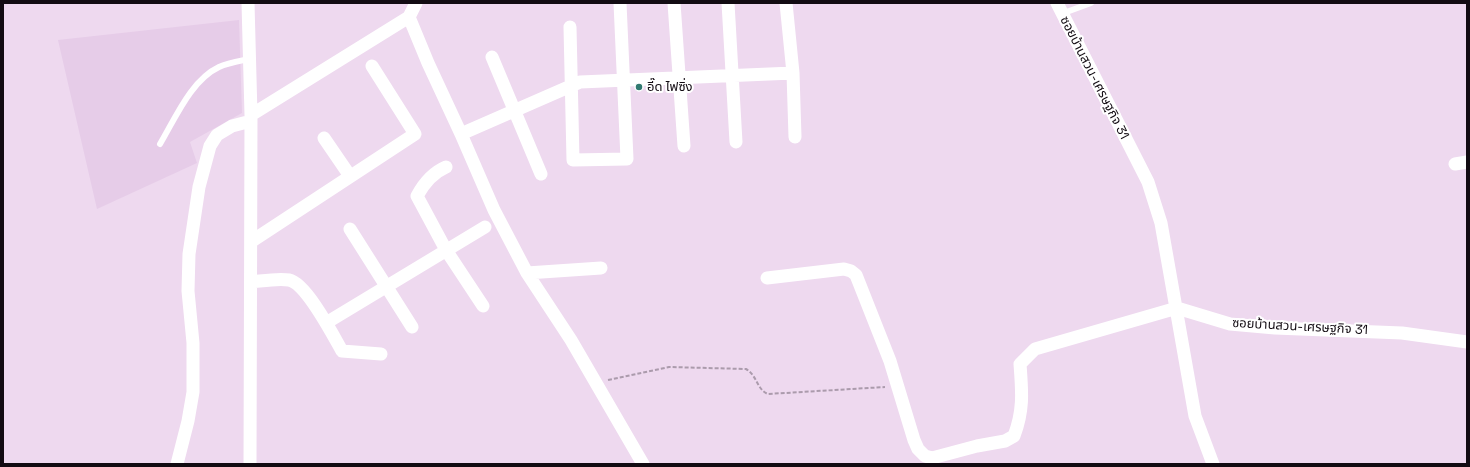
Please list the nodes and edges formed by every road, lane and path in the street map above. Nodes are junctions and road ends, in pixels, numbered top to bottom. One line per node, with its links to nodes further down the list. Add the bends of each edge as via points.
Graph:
1 (248, 3): 12 (street)
2 (416, 3): 9 (street)
3 (620, 3): 17 (street)
4 (674, 3): 16 (street)
5 (728, 3): 15 (street)
6 (786, 3): 14 (street)
7 (1091, 3): 8 (lane)
8 (1059, 8): 40 (street, ซอยบ้านสวน-เศรษฐกิจ 31, via 1148,182 1161,224)
9 (409, 17): 20 (street); 21 (street)
10 (570, 27): 18 (street)
11 (492, 58): 19 (street)
12 (249, 59): 20 (street); 25 (lane, via 209,72 188,97)
13 (372, 66): 29 (street, via 415,134)
14 (793, 73): 15 (street); 22 (street)
15 (732, 76): 16 (street); 24 (street)
16 (680, 78): 17 (street); 26 (street)
17 (624, 81): 18 (street, via 580,82); 18 (street, via 627,159 573,160)
18 (570, 87): 19 (street)
19 (515, 111): 21 (street); 28 (street)
20 (251, 118): 32 (street); 47 (street, via 217,135 210,146 199,187 189,254 188,284 193,344 193,392)
21 (461, 134): 35 (street, via 494,210)
22 (795, 137)
23 (324, 138): 29 (street)
24 (736, 142)
25 (160, 144)
26 (684, 146)
27 (446, 167): 33 (street, via 424,183 417,196)
28 (541, 174)
29 (350, 176): 32 (street)
30 (485, 227): 33 (street)
31 (350, 228): 38 (street)
32 (252, 241): 37 (street)
33 (446, 250): 38 (street); 39 (street)
34 (601, 268): 35 (street)
35 (527, 273): 45 (street)
36 (767, 278): 46 (street, via 844,269 856,275)
37 (251, 282): 41 (street, via 289,280 310,298); 48 (street)
38 (388, 286): 41 (street); 42 (street)
39 (483, 306)
40 (1177, 308): 43 (street, ซอยบ้านสวน-เศรษฐกิจ 31, via 1230,324 1402,333); 46 (street, via 1035,349 1020,364 1022,406 1019,423 1014,436 1004,441 932,458 925,456 914,440); 50 (street, via 1195,416)
41 (326, 323): 44 (street, via 342,351)
42 (412, 327)
43 (1467, 342)
44 (381, 354)
45 (597, 383): 46 (path, via 669,368 746,369 768,394); 49 (street)
46 (898, 386)
47 (177, 464)
48 (250, 464)
49 (643, 464)
50 (1213, 464)

